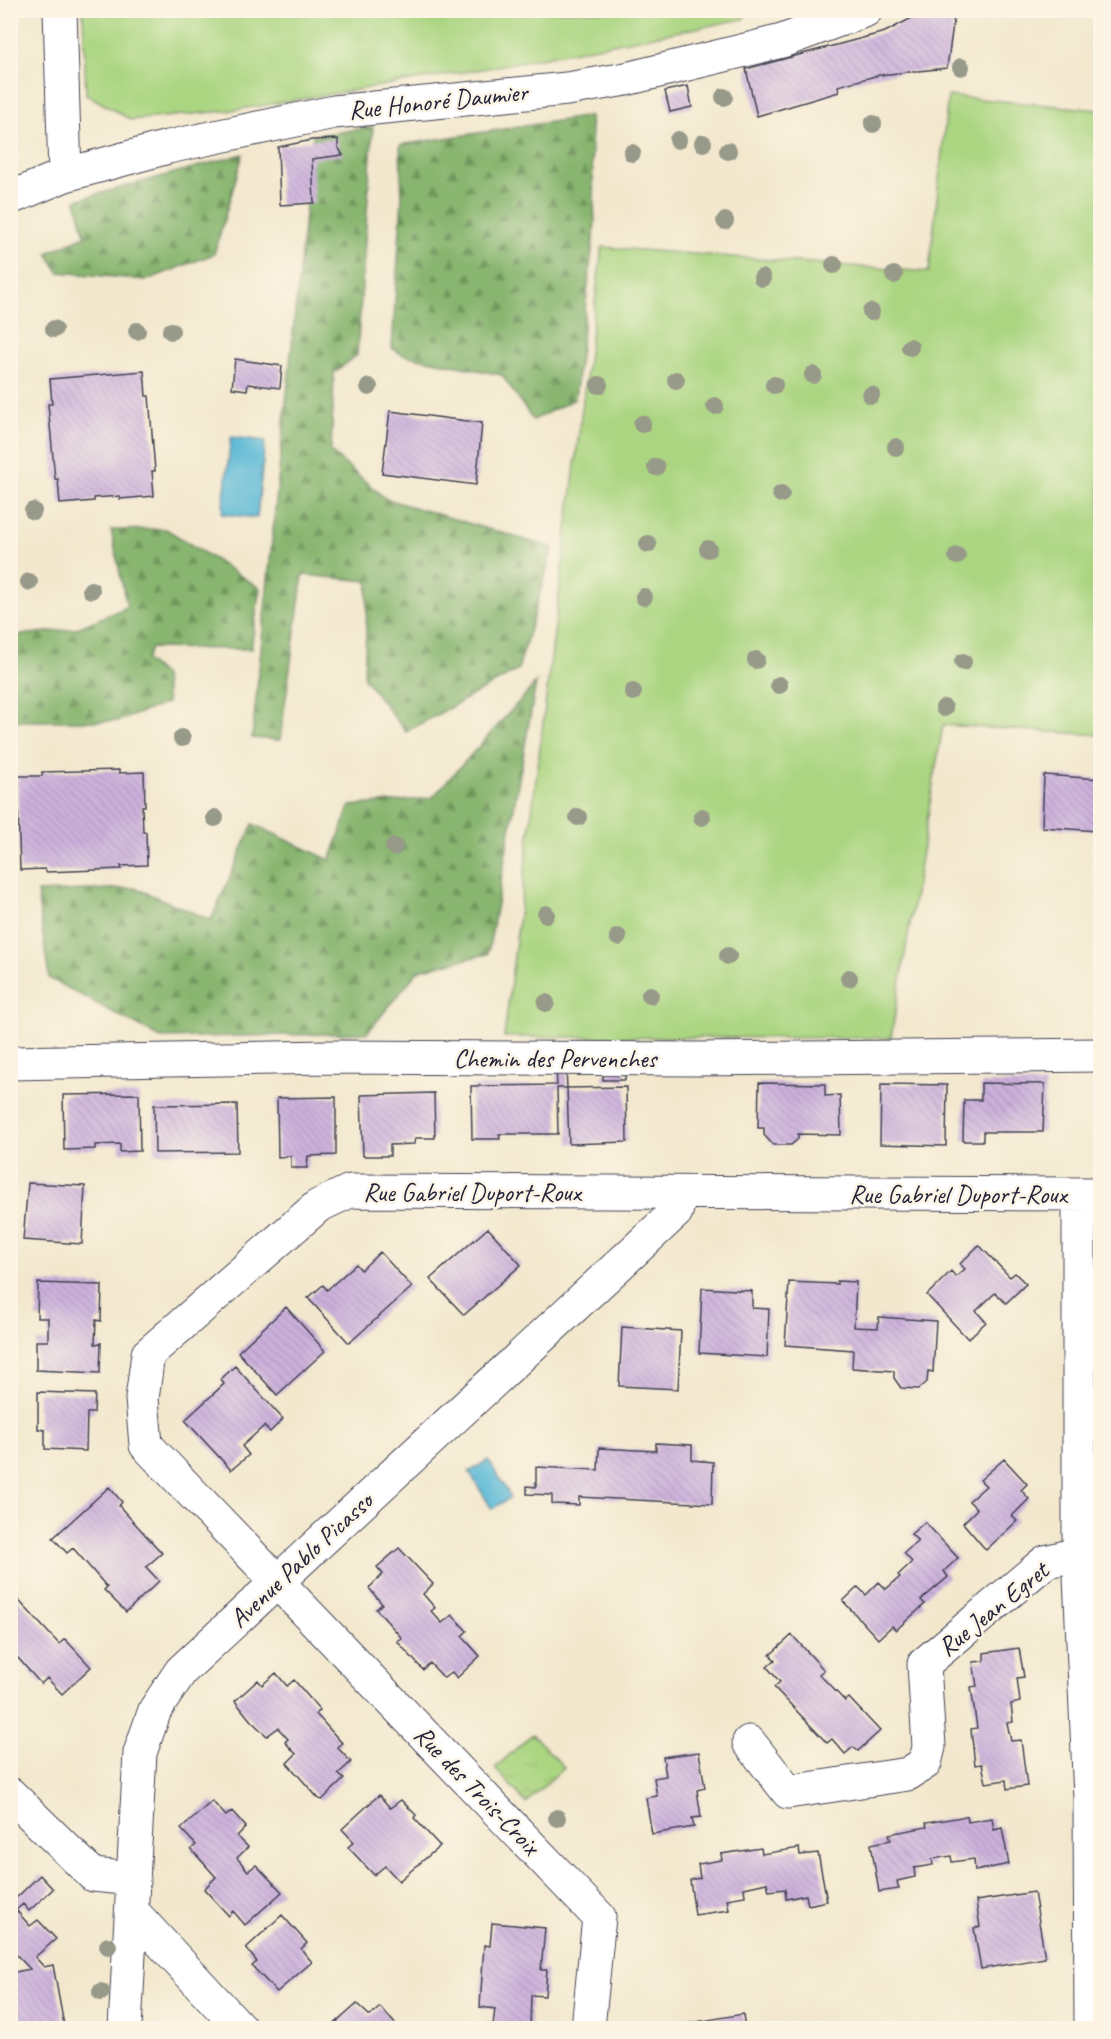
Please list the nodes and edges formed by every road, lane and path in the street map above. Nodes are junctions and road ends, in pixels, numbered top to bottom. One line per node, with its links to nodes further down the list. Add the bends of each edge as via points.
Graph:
1 (60, 10): 3 (street)
2 (866, 10): 3 (street, Rue Honoré Daumier, via 782,41 626,79 334,112 168,147)
3 (65, 175): 4 (street, Rue Honoré Daumier)
4 (10, 198)
5 (1101, 1055): 6 (street, Chemin des Pervenches, via 328,1057)
6 (10, 1063)
7 (681, 1193): 8 (street, Rue Gabriel Duport-Roux); 10 (street, Avenue Pablo Picasso, via 676,1212); 10 (street, Rue Gabriel Duport-Roux, via 350,1191 318,1206 148,1354 142,1399 146,1445)
8 (1090, 1194): 9 (street)
9 (1090, 1551): 11 (street, Rue Jean Egret, via 1045,1563 924,1664 929,1747 925,1763 908,1774 788,1792); 18 (street)
10 (277, 1582): 13 (street, Avenue Pablo Picasso, via 180,1671 155,1710 140,1753); 17 (street, Rue des Trois-Croix, via 599,1917)
11 (749, 1743)
12 (10, 1794): 13 (street, via 93,1875)
13 (133, 1879): 14 (street, Avenue Pablo Picasso)
14 (132, 1911): 15 (street, Avenue Pablo Picasso); 16 (street)
15 (125, 2028)
16 (240, 2028)
17 (588, 2028)
18 (1091, 2028)

